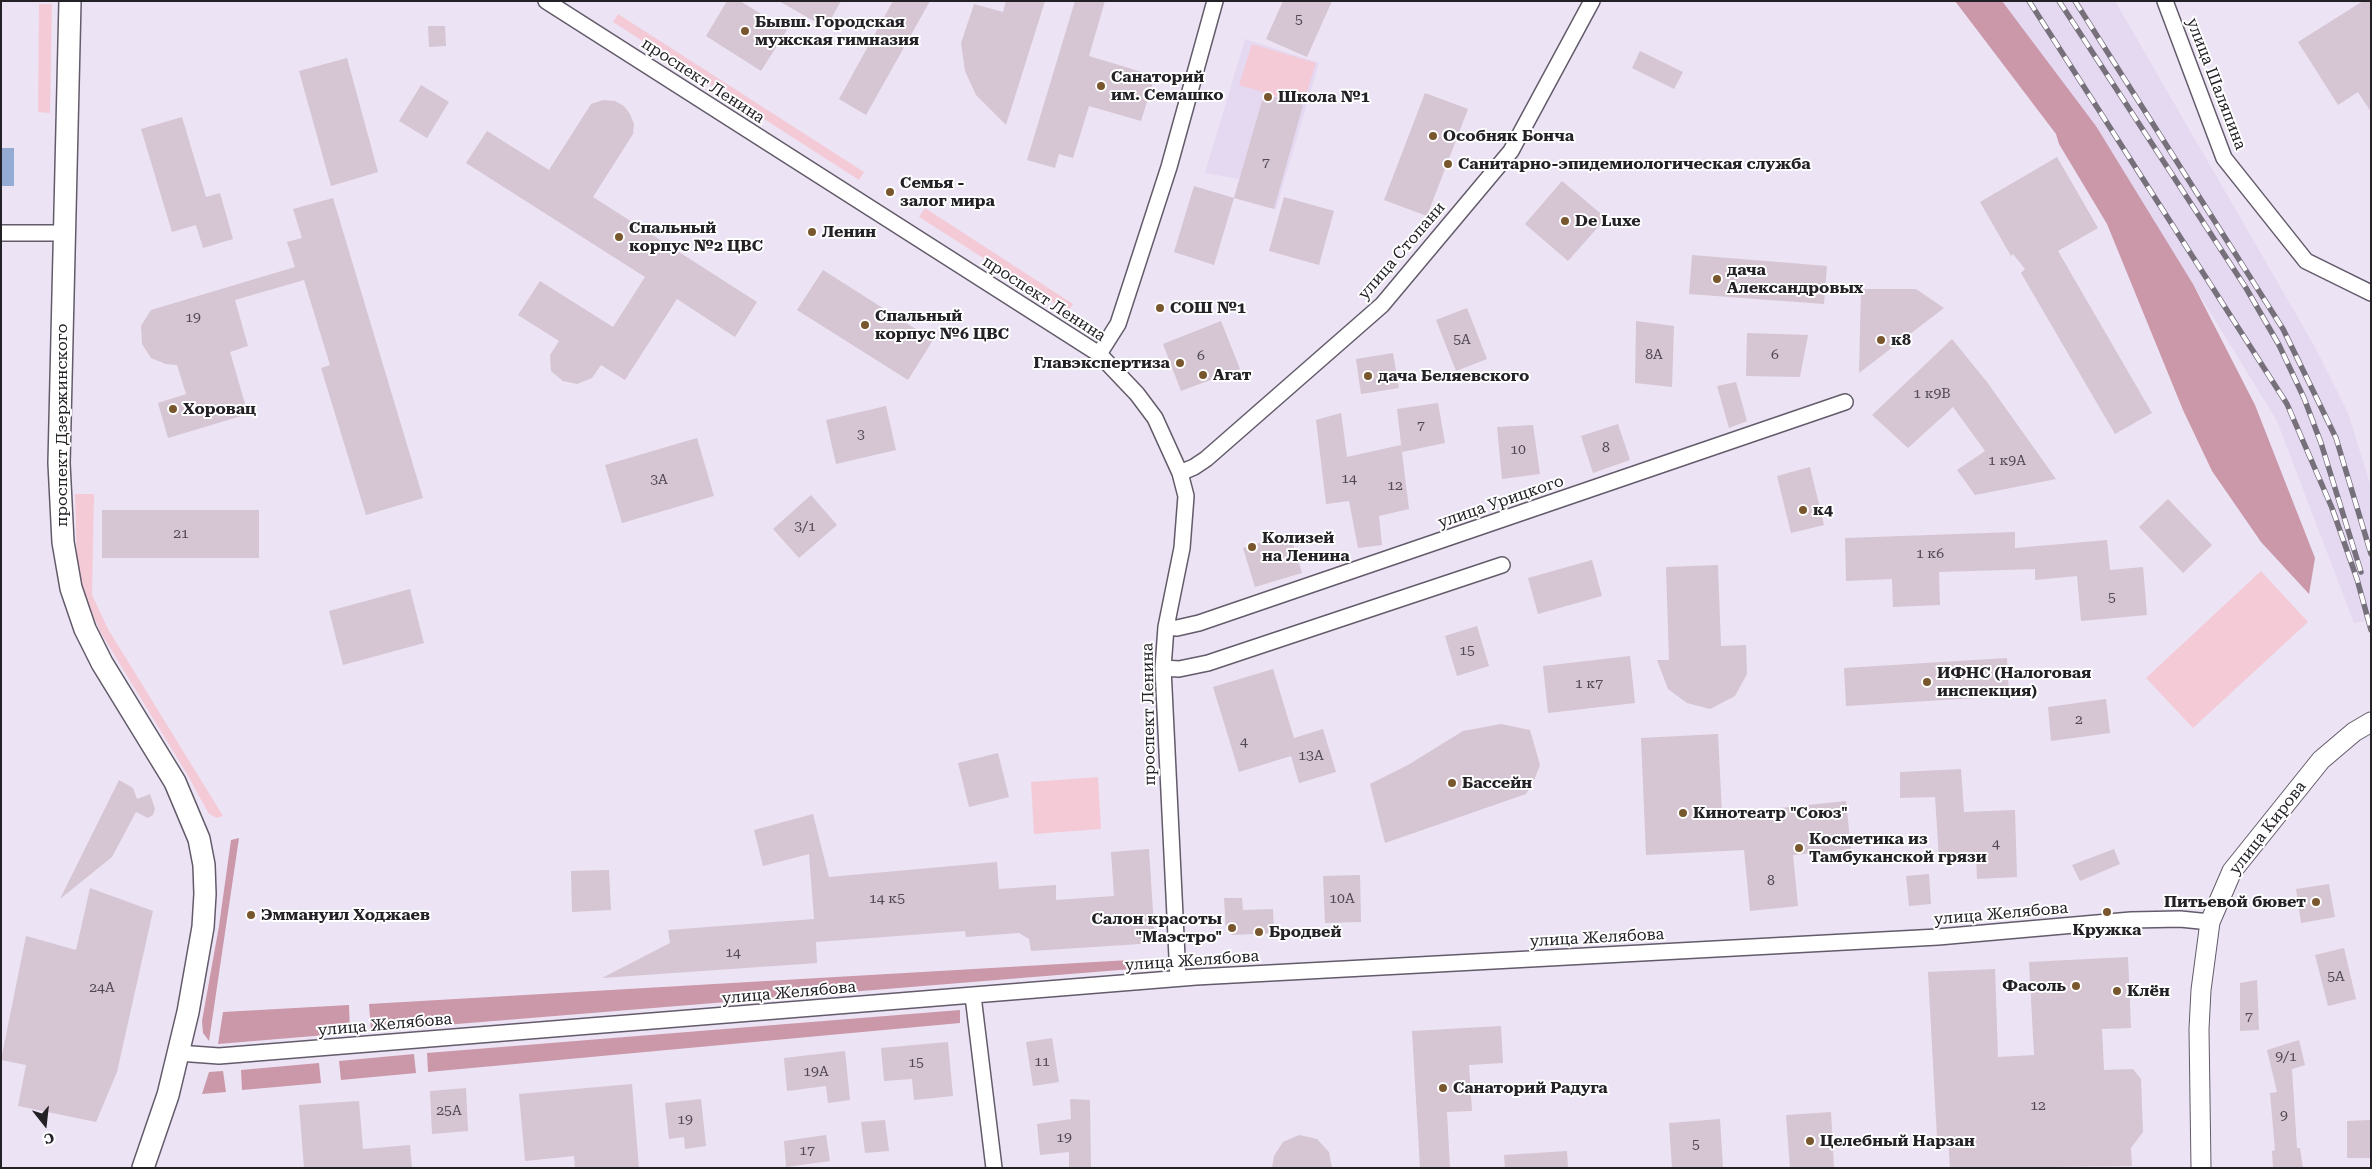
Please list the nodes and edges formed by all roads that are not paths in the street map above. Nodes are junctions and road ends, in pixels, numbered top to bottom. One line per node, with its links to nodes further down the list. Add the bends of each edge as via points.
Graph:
1 (70, 1): 7 (main road, проспект Дзержинского)
2 (546, 1): 9 (street, проспект Ленина)
3 (1215, 1): 9 (street, via 1169,167 1118,324)
4 (1592, 1): 11 (street, улица Стопани, via 1511,151 1382,305 1206,459)
5 (2165, 1): 8 (street, улица Шаляпина, via 2224,158 2306,261)
6 (1, 233): 7 (street)
7 (64, 233): 19 (main road, проспект Дзержинского, via 59,501 71,588 85,629 102,663 183,798 199,839 204,865 203,927)
8 (2371, 293)
9 (1099, 354): 11 (street, проспект Ленина, via 1155,418)
10 (1845, 402): 13 (street, улица Урицкого, via 1199,623)
11 (1180, 473): 13 (street, проспект Ленина, via 1186,496 1186,517)
12 (1502, 565): 14 (street, via 1208,663 1179,669)
13 (1166, 627): 14 (street, проспект Ленина)
14 (1163, 668): 17 (street, проспект Ленина)
15 (2371, 722): 16 (street, улица Кирова, via 2321,760 2232,871)
16 (2210, 922): 17 (street, улица Желябова, via 2131,920 1938,937); 22 (street, улица Кирова, via 2199,1029)
17 (1178, 978): 18 (street, улица Желябова)
18 (973, 996): 19 (street, улица Желябова, via 219,1056); 21 (street)
19 (178, 1053): 20 (main road, проспект Дзержинского, via 168,1095)
20 (143, 1168)
21 (994, 1168)
22 (2201, 1168)

